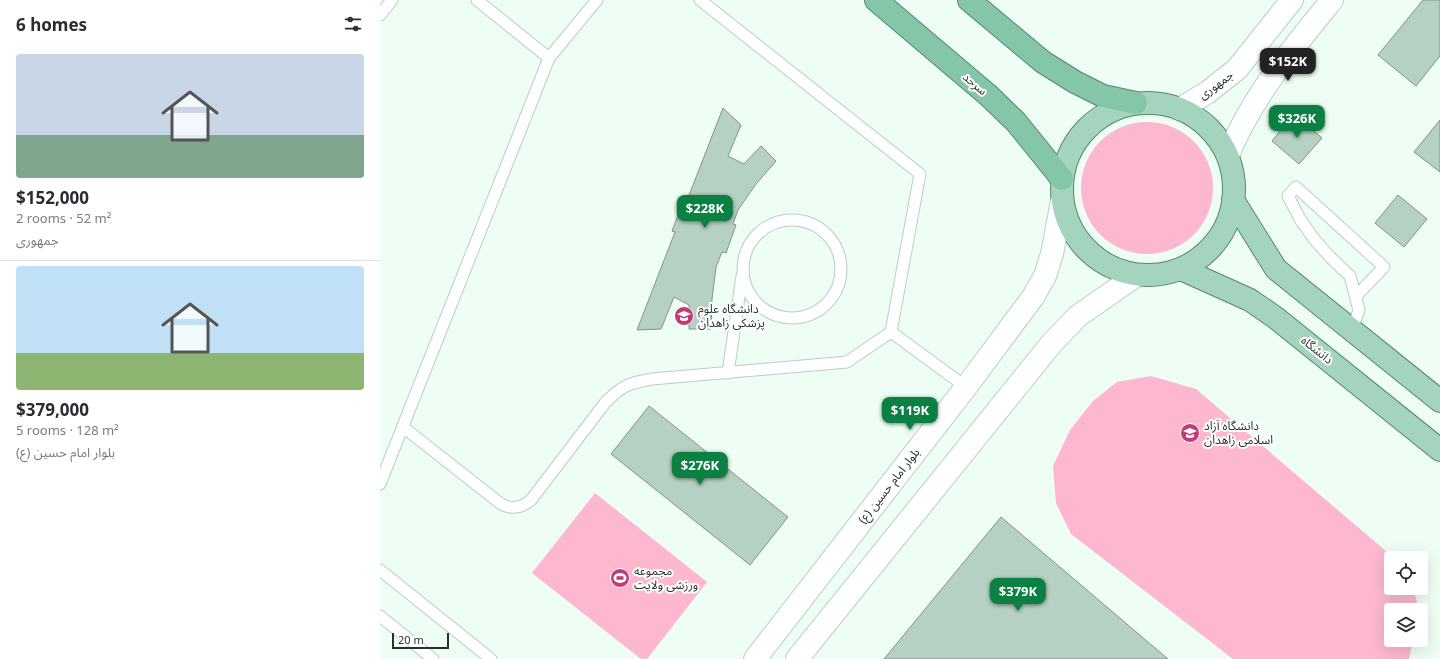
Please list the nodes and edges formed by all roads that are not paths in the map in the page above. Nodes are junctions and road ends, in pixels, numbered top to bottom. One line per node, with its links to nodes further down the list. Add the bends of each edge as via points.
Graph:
1 (392, 0): 9 (lane)
2 (477, 0): 10 (lane)
3 (597, 0): 10 (lane)
4 (700, 0): 22 (lane, via 920,174)
5 (876, 0): 14 (highway, سرحد, via 988,95 1016,122)
6 (969, 0): 11 (highway, via 1043,62 1075,82 1103,96)
7 (1292, 0): 12 (main road, جمهوری, via 1237,69 1208,92)
8 (1332, 0): 13 (main road, via 1260,94 1237,132)
9 (380, 15)
10 (549, 58): 26 (lane)
11 (1136, 103): 12 (main road, via 1158,103); 14 (main road, via 1114,109 1095,121 1079,137 1068,157)
12 (1180, 109): 13 (main road, via 1200,120 1216,136)
13 (1228, 155): 15 (main road, via 1233,177)
14 (1062, 179): 16 (main road)
15 (1233, 200): 17 (main road, via 1228,222 1217,242 1201,258); 21 (main road, via 1276,269)
16 (1062, 201): 19 (main road, via 1068,223 1079,243 1095,259 1115,270); 24 (main road, بلوار امام حسین (ع), via 1045,276 1033,297)
17 (1181, 269): 19 (main road, via 1160,275); 27 (main road, دانشگاه, via 1250,300 1276,318)
18 (743, 272): 18 (lane, via 751,296 759,306 770,313 794,318 818,311 828,302 840,280 841,267 833,243 825,233 802,221 790,220 777,222 756,236 744,259); 23 (lane)
19 (1137, 275): 34 (main road, via 1078,316 1052,343)
20 (1356, 296): 20 (lane, via 1350,276 1314,239 1300,219 1288,196 1296,187 1384,267); 21 (lane, via 1359,310)
21 (1352, 330): 25 (main road)
22 (891, 332): 23 (lane, via 847,362); 24 (lane)
23 (728, 372): 26 (lane, via 652,379 634,382 618,390 605,403 530,500 520,507 513,508 501,504)
24 (966, 387): 33 (main road, بلوار امام حسین (ع))
25 (1440, 401)
26 (403, 427): 28 (lane)
27 (1440, 450)
28 (380, 484)
29 (380, 570): 32 (lane)
30 (380, 616): 31 (lane)
31 (433, 659)
32 (491, 659)
33 (755, 659)
34 (797, 659)

